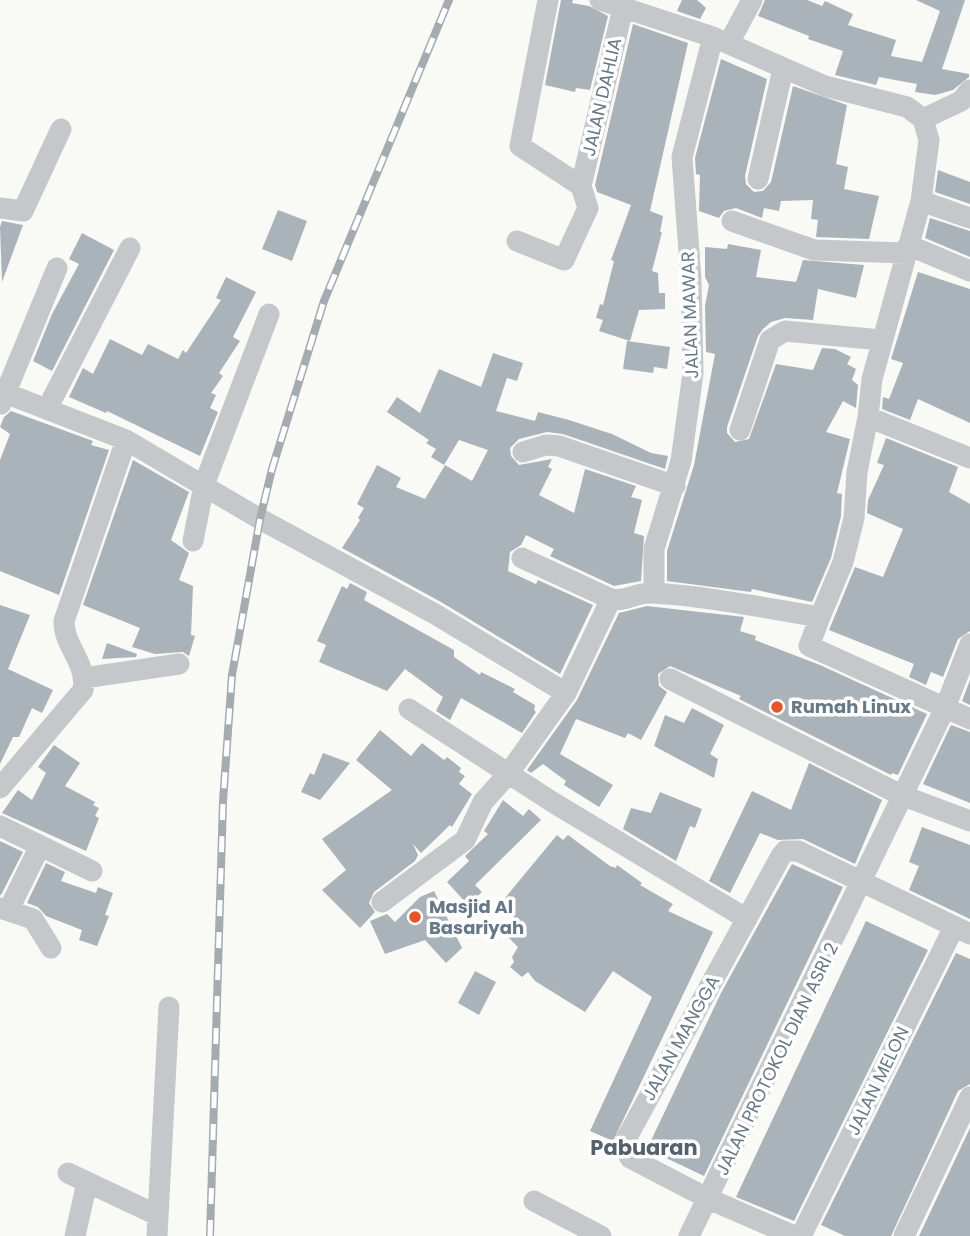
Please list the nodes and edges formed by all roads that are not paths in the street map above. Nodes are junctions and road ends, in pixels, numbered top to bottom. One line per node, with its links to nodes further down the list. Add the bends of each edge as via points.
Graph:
1 (548, 0): 11 (street, via 520,146)
2 (600, 0): 4 (street)
3 (752, 0): 5 (street, JALAN MAWAR)
4 (622, 8): 5 (street); 11 (street, JALAN DAHLIA)
5 (721, 40): 6 (street); 31 (street, JALAN MAWAR, via 682,158 693,373)
6 (783, 69): 8 (street, via 825,86 907,107); 10 (street)
7 (970, 90): 8 (street, via 961,101)
8 (923, 119): 12 (street, via 929,140)
9 (61, 130): 13 (street, via 23,211)
10 (758, 179)
11 (581, 186): 16 (street, JALAN DAHLIA, via 589,208 567,257 559,260)
12 (921, 201): 14 (street); 18 (street)
13 (0, 208)
14 (970, 218)
15 (732, 221): 18 (street, via 814,250)
16 (517, 241)
17 (130, 248): 24 (street)
18 (906, 249): 20 (street); 22 (street)
19 (57, 268): 23 (street)
20 (970, 271)
21 (269, 314): 30 (street)
22 (881, 340): 25 (street); 26 (street, via 777,334 770,340)
23 (2, 397): 24 (street)
24 (47, 410): 27 (street)
25 (868, 417): 29 (street); 36 (street, via 854,519 843,562)
26 (740, 430)
27 (126, 440): 30 (street); 39 (street, via 64,621 64,632)
28 (523, 452): 31 (street, via 559,446)
29 (970, 458)
30 (204, 485): 32 (street); 41 (street)
31 (675, 486): 34 (street, JALAN MAWAR, via 654,549)
32 (193, 541)
33 (522, 558): 35 (street)
34 (654, 593): 35 (street, via 640,592 623,601); 36 (street)
35 (611, 599): 41 (street)
36 (820, 617): 42 (street, via 809,646)
37 (970, 644): 42 (street, JALAN PROTOKOL DIAN ASRI 2)
38 (179, 664): 39 (street)
39 (84, 678): 46 (street, via 83,690)
40 (670, 679): 47 (street)
41 (566, 693): 45 (street)
42 (945, 708): 44 (street); 47 (street, JALAN PROTOKOL DIAN ASRI 2)
43 (409, 709): 45 (street)
44 (970, 719)
45 (508, 774): 53 (street, via 483,802 465,840); 55 (street)
46 (0, 788)
47 (901, 794): 48 (street); 52 (street, JALAN PROTOKOL DIAN ASRI 2)
48 (970, 821)
49 (0, 826): 50 (street)
50 (40, 846): 51 (street); 54 (street)
51 (92, 871)
52 (862, 882): 55 (street, JALAN MANGGA, via 798,851 785,851); 56 (street); 60 (street, JALAN PROTOKOL DIAN ASRI 2)
53 (382, 902)
54 (4, 909): 57 (street, via 33,919)
55 (747, 919): 60 (street, JALAN MANGGA, via 626,1139 630,1158)
56 (962, 931): 67 (street, JALAN MELON)
57 (51, 948)
58 (169, 1007): 62 (street)
59 (970, 1097): 68 (street)
60 (709, 1199): 65 (street, JALAN PROTOKOL DIAN ASRI 2); 66 (street)
61 (534, 1201): 64 (street)
62 (157, 1226): 63 (street, via 77,1177)
63 (75, 1236)
64 (601, 1236)
65 (690, 1236)
66 (794, 1236)
67 (801, 1236)
68 (904, 1236)

